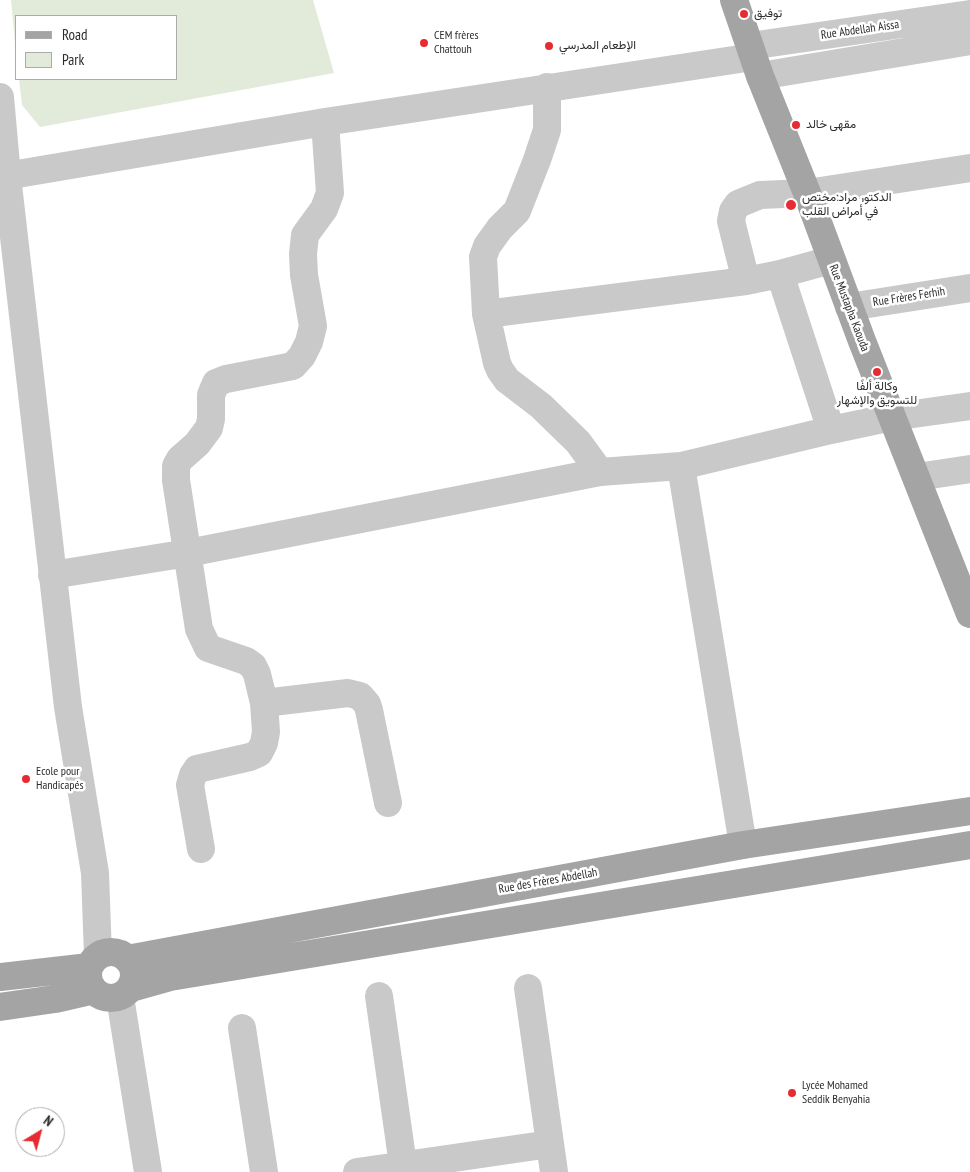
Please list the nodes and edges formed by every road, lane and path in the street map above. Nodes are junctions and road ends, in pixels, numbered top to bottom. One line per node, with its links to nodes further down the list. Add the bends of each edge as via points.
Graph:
1 (734, 0): 4 (main road, Rue Mustapha Kaouda)
2 (970, 14): 4 (street, Rue Abdellah Aissa)
3 (970, 41): 4 (street)
4 (754, 59): 5 (street); 10 (main road, Rue Mustapha Kaouda)
5 (548, 87): 7 (street); 16 (street, via 547,130 538,160 517,211 500,228 483,257)
6 (0, 97): 9 (street)
7 (325, 122): 9 (street); 24 (street, via 330,192 324,209 305,235 303,254 313,326 309,342 292,366 216,383 210,395 209,428 176,466)
8 (970, 168): 10 (street)
9 (3, 176): 25 (street)
10 (807, 193): 11 (main road, Rue Mustapha Kaouda); 13 (street, via 760,195 738,204 732,211 730,221)
11 (831, 260): 12 (street); 15 (main road, Rue Mustapha Kaouda)
12 (780, 274): 13 (street); 19 (street)
13 (746, 281): 16 (street)
14 (970, 288): 15 (street, Rue Frères Ferhih)
15 (849, 307): 18 (main road, Rue Mustapha Kaouda)
16 (486, 314): 22 (street, via 497,363 507,380 542,406 578,442)
17 (970, 406): 18 (street)
18 (892, 417): 19 (street); 23 (main road, Rue Mustapha Kaouda)
19 (831, 430): 20 (street)
20 (681, 466): 22 (street); 31 (street)
21 (970, 469): 23 (street)
22 (600, 472): 24 (street)
23 (917, 477): 26 (main road, Rue Mustapha Kaouda)
24 (188, 553): 25 (street); 28 (street, via 203,640 208,648 253,666)
25 (52, 575): 34 (street)
26 (965, 586): 27 (main road, Rue Mustapha Kaouda)
27 (970, 614)
28 (264, 703): 29 (street, via 348,693 360,696 369,710); 33 (street, via 266,732 259,753 197,769 193,775 190,785)
29 (388, 803)
30 (970, 811): 31 (main road, Rue des Frères Abdellah)
31 (743, 845): 34 (main road, Rue des Frères Abdellah)
32 (970, 845): 37 (main road, via 170,977)
33 (201, 849)
34 (105, 965): 35 (main road, Rue des Frères Abdellah); 37 (main road, via 132,965 134,973); 37 (main road, via 98,995 105,998); 39 (main road, Rue des Frères Abdellah, via 55,999)
35 (0, 976)
36 (528, 988): 41 (street)
37 (125, 992): 43 (street)
38 (379, 996): 42 (street)
39 (0, 1007)
40 (242, 1028): 44 (street)
41 (550, 1144): 42 (street); 46 (street)
42 (404, 1168): 45 (street)
43 (148, 1172)
44 (264, 1172)
45 (358, 1172)
46 (554, 1172)

